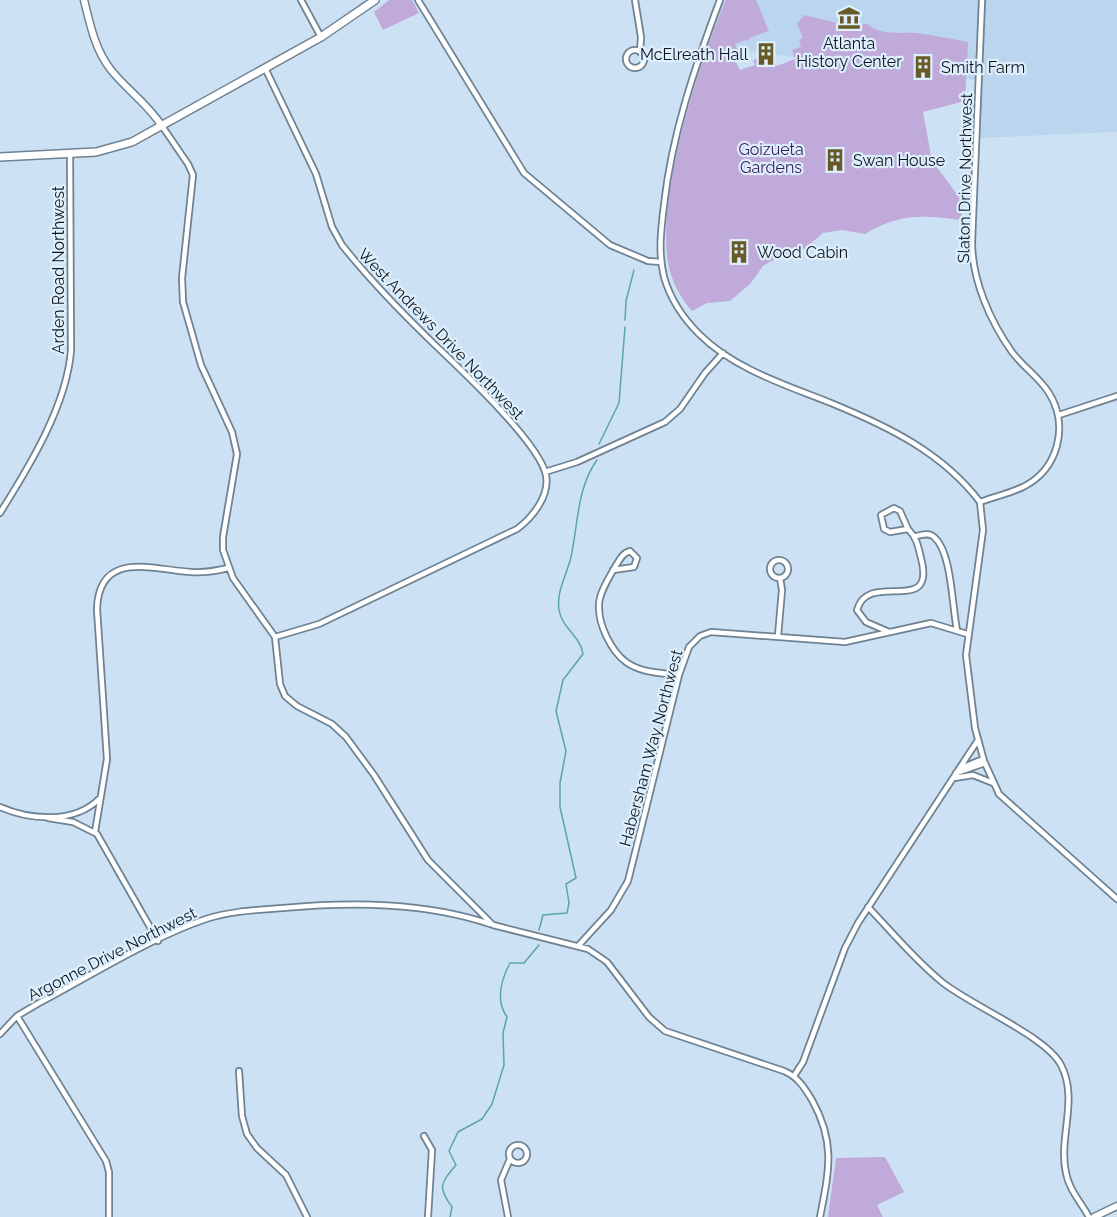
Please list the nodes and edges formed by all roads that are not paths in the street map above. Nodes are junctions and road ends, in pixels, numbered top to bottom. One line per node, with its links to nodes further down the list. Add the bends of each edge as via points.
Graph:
1 (84, 0): 11 (street, via 103,59)
2 (301, 0): 8 (street)
3 (375, 0): 8 (main road)
4 (418, 0): 14 (street, via 525,173 610,245 648,261)
5 (635, 0): 9 (street)
6 (720, 0): 14 (street, via 674,138 661,227)
7 (982, 0): 17 (street, Slaton Drive Northwest, via 974,265 981,292 1005,342 1047,390)
8 (321, 37): 10 (main road)
9 (640, 52)
10 (266, 68): 11 (main road); 18 (street, West Andrews Drive Northwest, via 316,174 332,227 342,245 487,395 530,447)
11 (162, 126): 12 (main road, via 116,148); 23 (street, via 194,175 182,278 183,302 201,365 236,446 237,463 223,537)
12 (70, 154): 13 (main road); 20 (street, Arden Road Northwest, via 69,371 54,412)
13 (0, 157)
14 (661, 262): 15 (street, via 668,289 681,312)
15 (723, 354): 18 (street, via 665,422 577,462); 19 (street, via 902,434 935,458)
16 (1117, 396): 17 (street)
17 (1059, 414): 19 (street, via 1058,445 1044,471 1023,487)
18 (545, 472): 30 (street, via 540,503 530,519 517,529 319,624)
19 (980, 502): 28 (street, via 983,530)
20 (0, 513)
21 (908, 529): 21 (street, via 884,529 881,515 887,510 900,511); 22 (street)
22 (916, 536): 26 (street, via 935,537 943,550); 27 (street, via 925,569 919,586 907,592 875,591 859,603 858,615)
23 (228, 568): 30 (street); 36 (street, via 195,572 133,565 116,572 103,586 97,609 107,759)
24 (614, 570): 24 (street, via 626,553 634,553 637,563 633,567); 31 (street, via 599,606 614,650 638,669)
25 (780, 578): 29 (street)
26 (957, 630): 27 (street, Habersham Way Northwest, via 931,623); 28 (street, Habersham Way Northwest)
27 (889, 632): 29 (street, Habersham Way Northwest, via 845,642)
28 (967, 634): 32 (street, via 968,680)
29 (778, 636): 31 (street, Habersham Way Northwest, via 705,634 689,647)
30 (275, 638): 42 (street, via 285,696 346,737 428,860)
31 (679, 675): 44 (street, Habersham Way Northwest, via 628,881 611,910)
32 (978, 740): 33 (street); 34 (street)
33 (984, 761): 34 (street); 35 (street)
34 (956, 773): 35 (street); 41 (street)
35 (993, 783): 40 (street, via 999,794)
36 (100, 798): 38 (street, via 90,806); 39 (street)
37 (0, 807): 38 (street)
38 (48, 818): 39 (street, via 73,822)
39 (95, 832): 43 (street)
40 (1117, 899)
41 (868, 907): 48 (street, via 845,948 803,1062); 57 (street, via 942,982 1032,1039 1059,1061 1068,1097 1065,1172)
42 (493, 925): 43 (street, Argonne Drive Northwest, via 397,906 308,906 223,915); 44 (street, Argonne Drive Northwest)
43 (158, 941): 45 (street, Argonne Drive Northwest)
44 (579, 945): 48 (street, Argonne Drive Northwest, via 607,962 649,1017 665,1031)
45 (17, 1016): 46 (street, Argonne Drive Northwest); 52 (street, via 106,1161)
46 (0, 1034)
47 (239, 1071): 53 (street, via 247,1134 286,1175)
48 (794, 1076): 56 (street, via 819,1113 829,1144 830,1169)
49 (424, 1136): 54 (street, via 432,1150)
50 (510, 1159): 55 (street, via 501,1180)
51 (1117, 1206): 58 (street)
52 (108, 1217)
53 (307, 1217)
54 (428, 1217)
55 (508, 1217)
56 (820, 1217)
57 (1089, 1217)
58 (1094, 1217)

